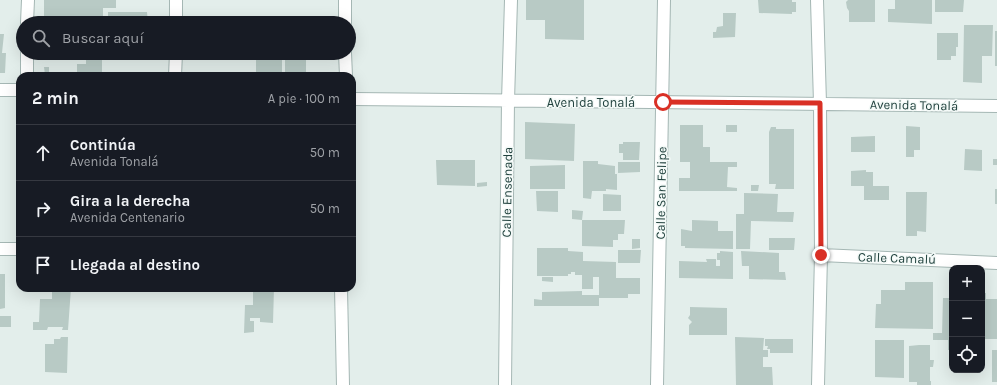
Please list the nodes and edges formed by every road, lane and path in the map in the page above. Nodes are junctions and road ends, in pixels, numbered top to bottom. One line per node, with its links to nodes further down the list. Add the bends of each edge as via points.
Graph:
1 (28, 0): 7 (street)
2 (176, 0): 8 (street)
3 (345, 0): 9 (street)
4 (511, 0): 19 (street, Calle Ensenada)
5 (664, 0): 20 (street, Calle San Felipe)
6 (817, 0): 21 (street)
7 (27, 16)
8 (176, 16)
9 (345, 16)
10 (27, 60): 13 (street)
11 (176, 60): 14 (street)
12 (346, 60): 15 (street)
13 (27, 72)
14 (175, 72)
15 (346, 72)
16 (0, 90): 17 (street)
17 (16, 90)
18 (356, 99): 19 (street, Avenida Tonalá)
19 (508, 101): 20 (street, Avenida Tonalá); 29 (street, Calle Ensenada)
20 (663, 102): 21 (street, Avenida Tonalá); 30 (street, Calle San Felipe)
21 (820, 103): 22 (street, Avenida Tonalá); 25 (street)
22 (997, 106)
23 (0, 249): 24 (street)
24 (16, 249)
25 (821, 255): 26 (street, Calle Camalú); 31 (street)
26 (997, 262)
27 (342, 292): 28 (street)
28 (343, 385)
29 (505, 385)
30 (657, 385)
31 (818, 385)

